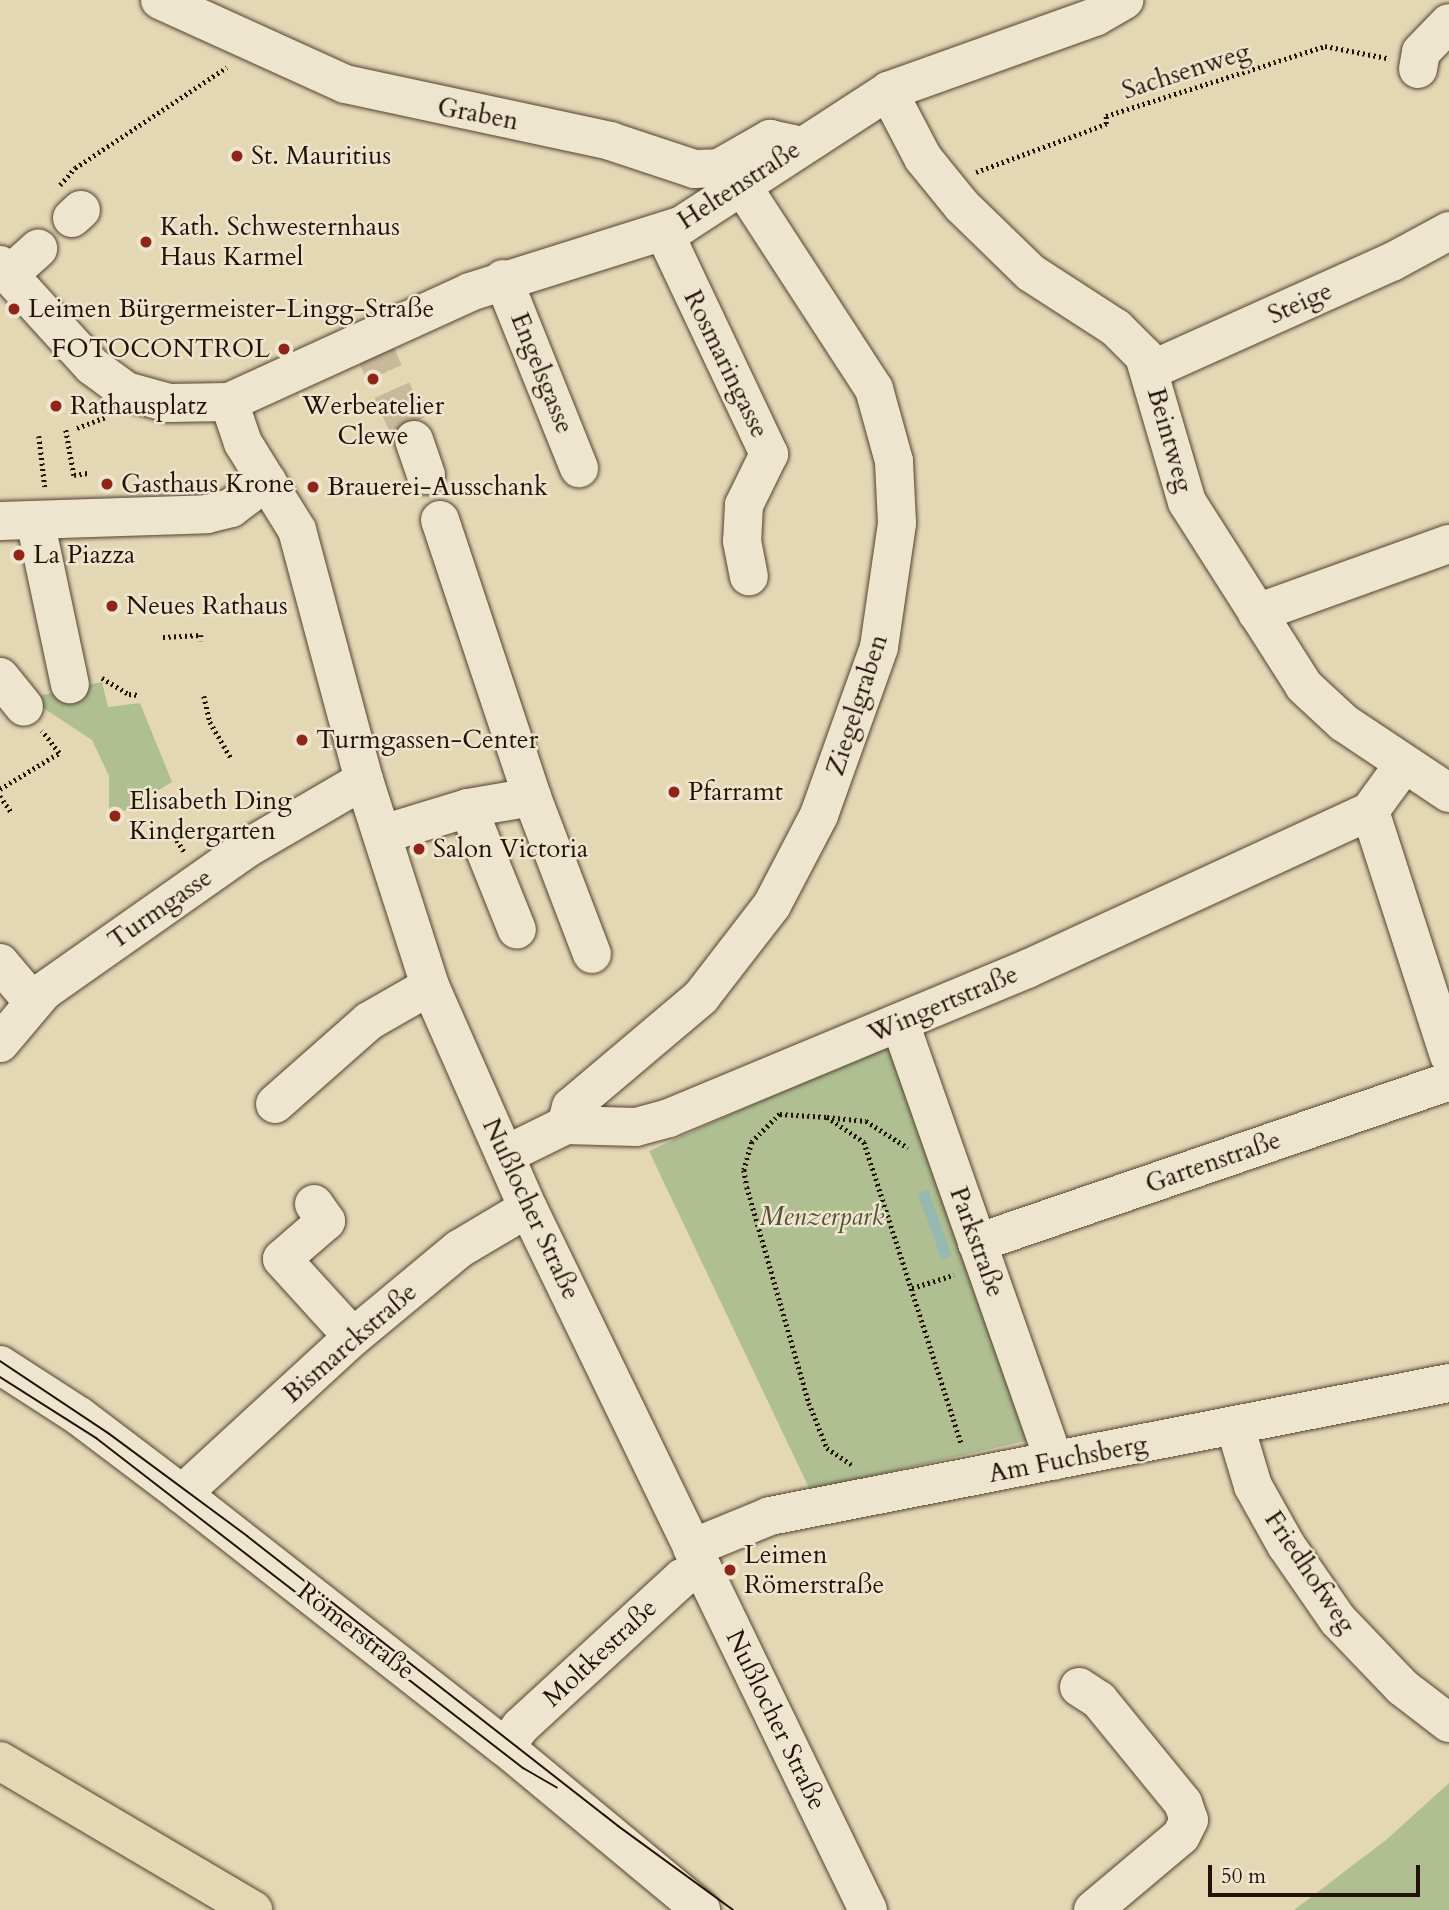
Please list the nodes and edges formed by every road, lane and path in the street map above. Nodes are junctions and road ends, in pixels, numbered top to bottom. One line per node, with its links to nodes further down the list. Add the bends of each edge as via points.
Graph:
1 (160, 0): 8 (street, Graben, via 345,84 610,141 694,169 719,168 770,139)
2 (1124, 0): 7 (street, Heltenstraße, via 1095,17)
3 (1449, 23): 6 (street, via 1421,52)
4 (1371, 55): 10 (path, Sachsenweg, via 1325,46 1106,116 1106,124)
5 (234, 62): 9 (path)
6 (1418, 69)
7 (888, 91): 8 (street, Heltenstraße); 17 (street, Beintweg, via 923,158 962,206 1031,273 1127,336)
8 (800, 146): 11 (street, Heltenstraße)
9 (75, 168)
10 (982, 170)
11 (742, 186): 13 (street, Heltenstraße, via 705,212); 61 (street, Ziegelgraben, via 874,389 894,461 897,523 879,647 824,803 772,905 701,998 571,1107)
12 (1449, 231): 17 (street, Steige, via 1392,262)
13 (664, 232): 16 (street, Heltenstraße); 27 (street, Rosmaringasse, via 769,454 744,505 741,525)
14 (38, 249): 15 (street)
15 (5, 270): 18 (street, via 92,366 126,391 169,403)
16 (503, 279): 18 (street, Heltenstraße); 21 (street, Engelsgasse)
17 (1149, 371): 28 (street, Beintweg, via 1182,491)
18 (229, 402): 23 (street, Nußlocher Straße, via 243,443)
19 (66, 430): 22 (path, via 74,475)
20 (39, 436): 24 (path)
21 (579, 468)
22 (88, 473)
23 (267, 481): 24 (street, via 219,512); 39 (street, Nußlocher Straße, via 297,530)
24 (28, 520): 32 (street)
25 (440, 520): 43 (street)
26 (1449, 544): 28 (street)
27 (749, 576)
28 (1256, 613): 38 (street, Beintweg, via 1288,666 1320,704)
29 (163, 637): 30 (path, via 201,635)
30 (201, 641)
31 (0, 677): 36 (street)
32 (70, 684)
33 (124, 690): 34 (path)
34 (139, 695)
35 (204, 696): 37 (path, via 210,722)
36 (24, 707): 40 (path, via 59,753)
37 (231, 758)
38 (1404, 764): 41 (street, Beintweg); 45 (street)
39 (365, 780): 47 (street, Nußlocher Straße); 52 (street, Turmgasse, via 249,847)
40 (0, 789)
41 (1449, 793)
42 (0, 796): 46 (path)
43 (532, 797): 44 (street); 49 (street)
44 (468, 808): 47 (street); 48 (street)
45 (1370, 811): 53 (street, Wingertstraße, via 1225,881); 55 (street)
46 (11, 812)
47 (383, 834): 51 (street, Nußlocher Straße)
48 (517, 930)
49 (592, 954)
50 (0, 963): 52 (street)
51 (430, 986): 58 (street, via 369,1021); 63 (street, Nußlocher Straße)
52 (33, 1002): 54 (street, Turmgasse)
53 (900, 1023): 56 (street, Wingertstraße); 66 (street, Parkstraße)
54 (0, 1043)
55 (1449, 1056)
56 (765, 1078): 59 (path); 61 (street, Wingertstraße, via 649,1124)
57 (1449, 1081): 66 (street, Gartenstraße)
58 (275, 1104)
59 (780, 1114): 60 (path); 77 (path, via 752,1142 744,1170 747,1187 809,1403 827,1448 844,1463)
60 (827, 1117): 62 (path, via 866,1121); 67 (path, via 864,1142)
61 (566, 1125): 63 (street, Wingertstraße)
62 (910, 1150)
63 (505, 1155): 64 (street, Nußlocher Straße)
64 (528, 1208): 68 (street, Bismarckstraße, via 459,1249); 79 (street, Nußlocher Straße)
65 (327, 1222): 68 (street, via 282,1259)
66 (968, 1254): 67 (path, via 960,1273); 76 (street, Parkstraße)
67 (912, 1289): 73 (path)
68 (353, 1337): 78 (street, Bismarckstraße)
69 (0, 1365): 78 (street, Römerstraße, via 79,1416)
70 (1448, 1387): 71 (street, Am Fuchsberg)
71 (1235, 1426): 76 (street, Am Fuchsberg); 81 (street, Friedhofweg, via 1253,1486 1286,1545 1338,1620 1402,1687)
72 (973, 1443): 73 (path)
73 (962, 1445): 74 (path); 75 (path)
74 (950, 1448)
75 (965, 1453)
76 (1054, 1461): 79 (street, Am Fuchsberg, via 770,1516)
77 (862, 1466)
78 (182, 1494): 82 (street, Römerstraße)
79 (697, 1558): 82 (street, Moltkestraße, via 664,1595 521,1726); 86 (street, Nußlocher Straße)
80 (1079, 1686): 87 (street, via 1099,1700 1183,1803 1189,1820 1181,1836)
81 (1449, 1723)
82 (506, 1747): 85 (street, Römerstraße)
83 (0, 1761): 84 (main road)
84 (253, 1910)
85 (701, 1910)
86 (868, 1910)
87 (1093, 1910)

